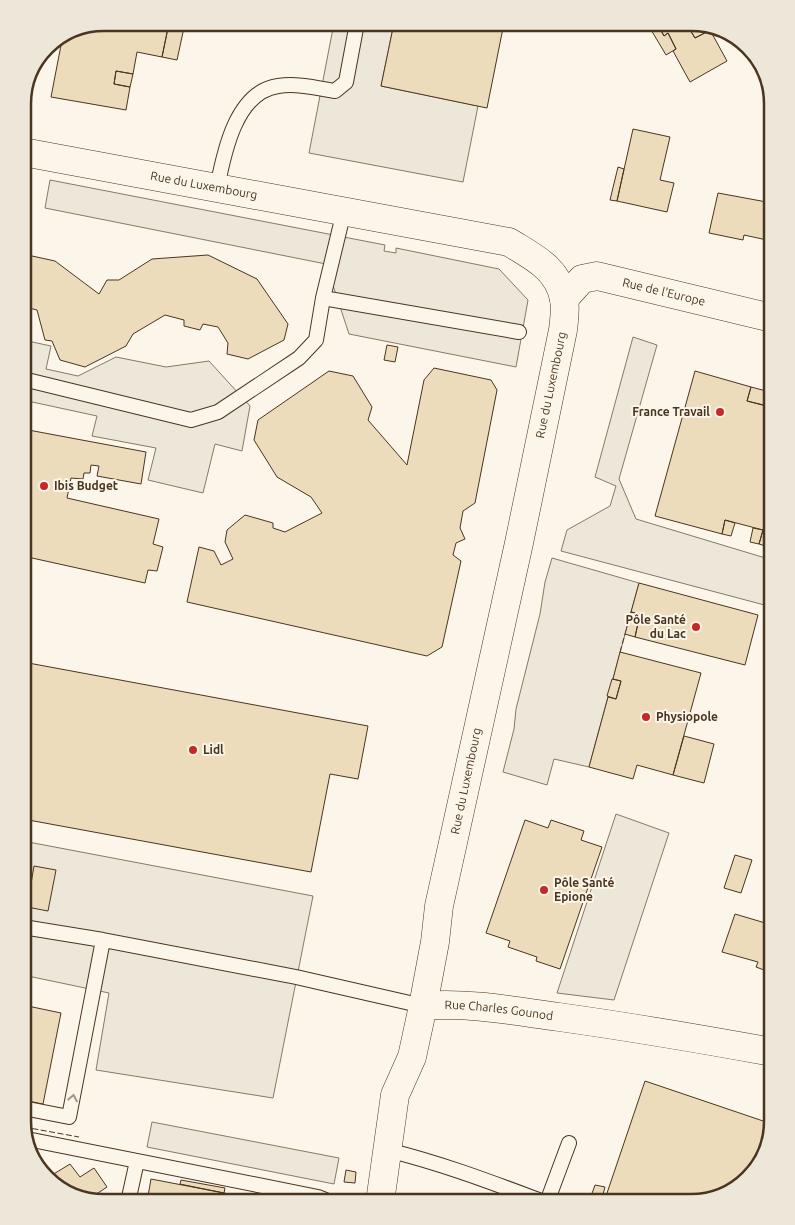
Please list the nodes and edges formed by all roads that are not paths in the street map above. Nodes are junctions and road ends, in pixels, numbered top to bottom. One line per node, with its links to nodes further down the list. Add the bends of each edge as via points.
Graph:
1 (356, 31): 3 (lane, via 346,82 336,91 298,85 277,86 259,93 245,106 236,120)
2 (31, 153): 3 (street, Rue du Luxembourg)
3 (217, 188): 4 (street, Rue du Luxembourg)
4 (344, 211): 5 (lane); 6 (street, Rue du Luxembourg, via 509,242 554,274)
5 (324, 298): 8 (lane); 9 (lane, via 316,340 299,358 218,412 192,420)
6 (564, 299): 7 (street, Rue de l'Europe, via 582,279 597,276); 12 (street, Rue du Luxembourg, via 563,330 439,906)
7 (764, 316)
8 (519, 332)
9 (31, 381)
10 (31, 928): 11 (lane)
11 (103, 940): 12 (lane, via 296,977); 14 (lane, one-way to 11, via 69,1117)
12 (423, 1006): 13 (street, Rue Charles Gounod, via 443,1004 496,1008); 17 (street, via 412,1058 395,1095)
13 (764, 1051)
14 (31, 1110)
15 (35, 1141): 18 (lane)
16 (570, 1143): 23 (lane)
17 (388, 1150): 21 (street); 22 (lane)
18 (137, 1161): 19 (lane); 20 (lane)
19 (130, 1194)
20 (303, 1194)
21 (381, 1194)
22 (524, 1194)
23 (549, 1194)

